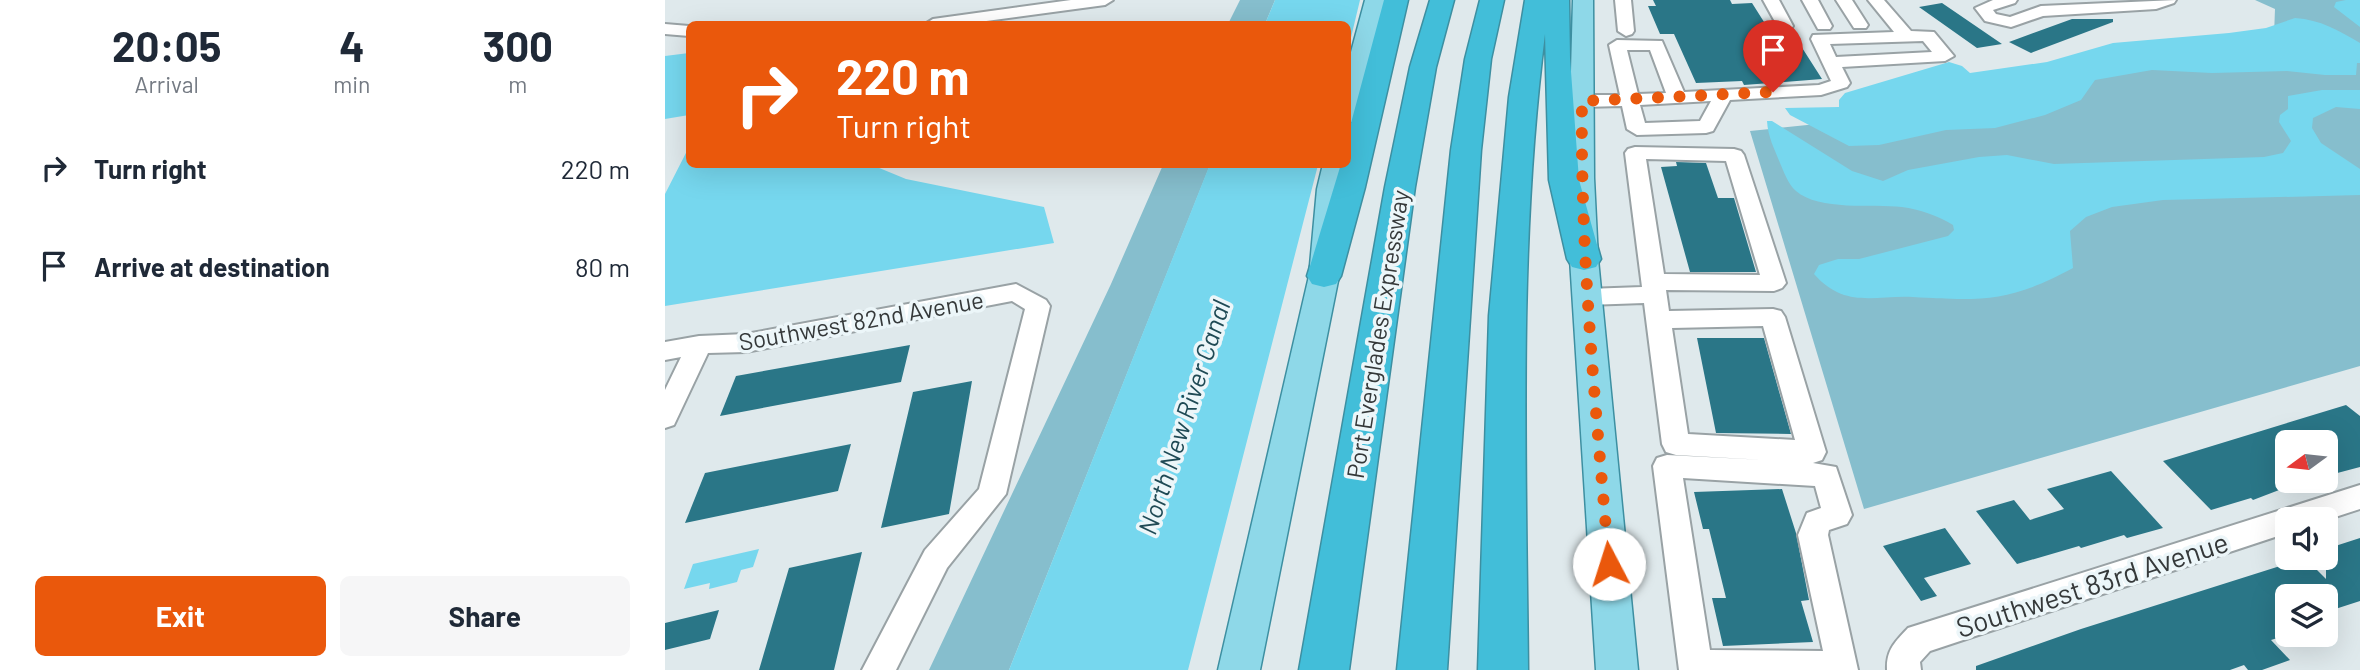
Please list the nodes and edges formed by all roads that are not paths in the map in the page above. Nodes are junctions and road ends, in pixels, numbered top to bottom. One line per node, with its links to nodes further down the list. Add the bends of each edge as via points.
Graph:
1 (1105, 0): 17 (street)
2 (1375, 0): 27 (main road)
3 (1396, 0): 32 (highway)
4 (1431, 0): 24 (highway)
5 (1442, 0): 24 (highway, Port Everglades Expressway)
6 (1492, 0): 47 (highway, via 1463,180)
7 (1537, 0): 48 (highway, via 1524,97 1507,316)
8 (1557, 0): 31 (highway, via 1564,180)
9 (1583, 0): 29 (main road)
10 (1623, 0): 21 (street)
11 (1771, 0): 19 (street)
12 (1810, 0): 20 (street)
13 (1844, 0): 18 (street)
14 (1876, 0): 22 (street)
15 (2009, 0): 16 (street, via 1983,9 1991,18 2011,22 2041,11)
16 (2168, 0)
17 (954, 21)
18 (1860, 25)
19 (1785, 26)
20 (1824, 26)
21 (1626, 31)
22 (1907, 37): 23 (street, via 1819,40); 23 (street, via 1929,36 1945,56)
23 (1831, 62): 25 (street, via 1841,83 1821,90)
24 (1423, 67): 46 (highway, Port Everglades Expressway, via 1397,201)
25 (1724, 95): 26 (street); 28 (street, via 1706,127 1637,130)
26 (1677, 97): 28 (street); 28 (street, via 1656,45 1618,45)
27 (1351, 99)
28 (1630, 100): 29 (street)
29 (1582, 101): 31 (main road)
30 (1335, 168): 32 (main road)
31 (1584, 259): 33 (main road)
32 (1324, 276): 45 (main road)
33 (1587, 297): 34 (street); 49 (main road)
34 (1656, 299): 34 (street, via 1635,153 1734,155 1774,283); 38 (street, via 1676,444); 38 (street, via 1773,317 1812,452)
35 (699, 345): 36 (street, Southwest 82nd Avenue); 37 (street); 44 (street, Southwest 82nd Avenue, via 746,344 1016,292 1038,306 992,494 936,559)
36 (665, 351)
37 (665, 418)
38 (1745, 459): 43 (street, via 1667,466); 43 (street, via 1826,475 1837,515 1817,522 1813,535 1843,667)
39 (2360, 497): 40 (street, Southwest 83rd Avenue)
40 (2329, 507)
41 (2275, 525): 42 (street, Southwest 83rd Avenue, via 1919,639)
42 (1903, 663)
43 (1695, 668)
44 (879, 670)
45 (1239, 670)
46 (1324, 670)
47 (1422, 670)
48 (1503, 670)
49 (1617, 670)

